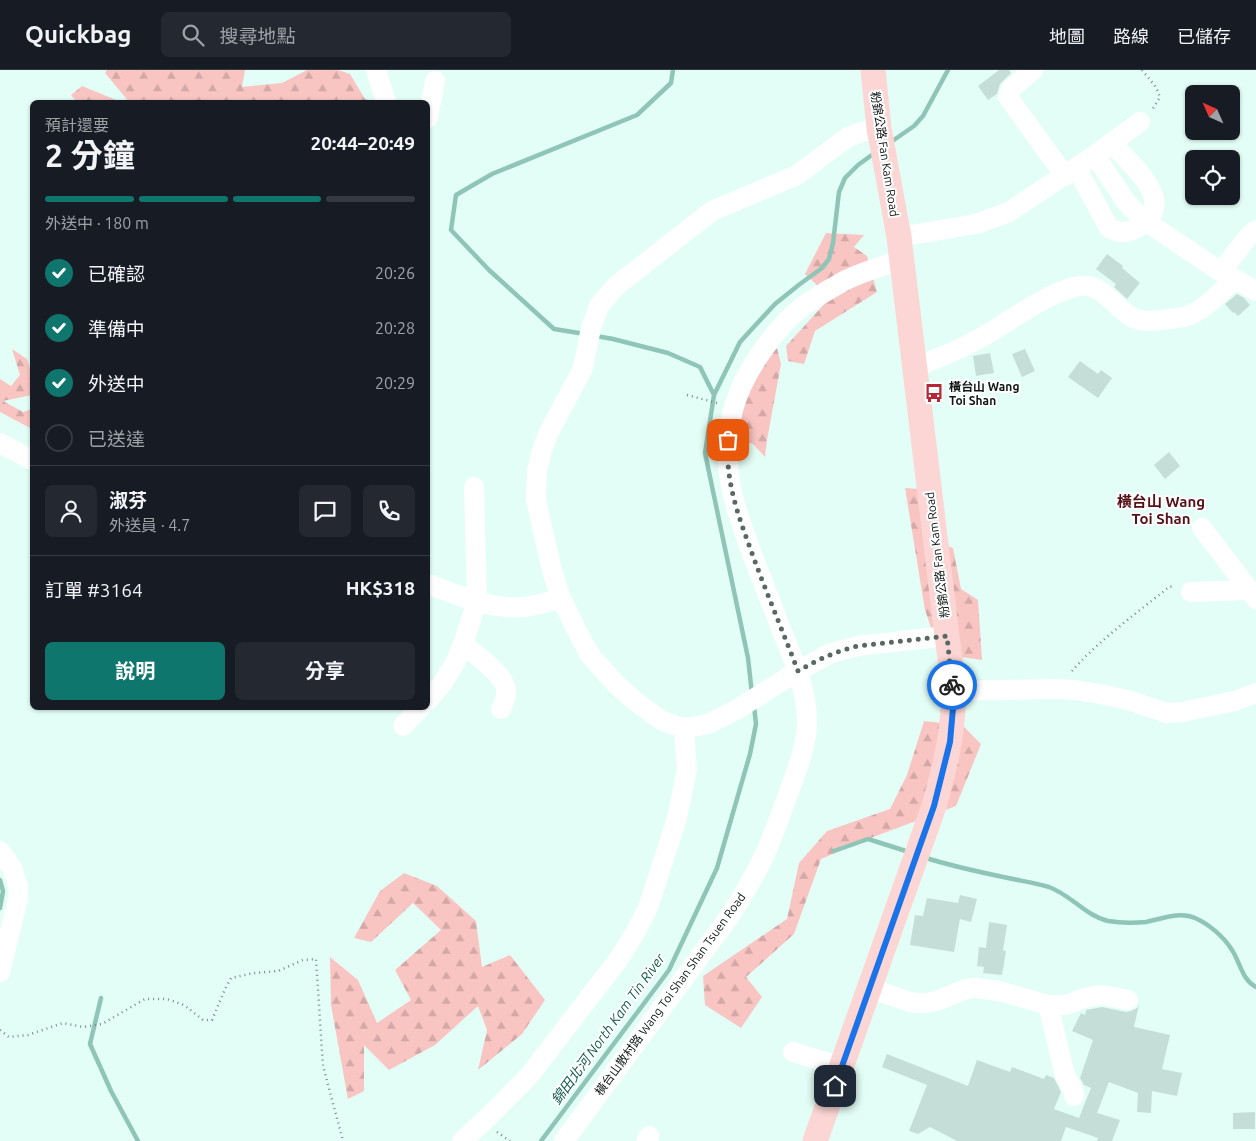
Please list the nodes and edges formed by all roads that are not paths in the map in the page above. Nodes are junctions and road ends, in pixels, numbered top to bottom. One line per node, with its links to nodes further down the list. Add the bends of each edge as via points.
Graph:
1 (376, 70): 5 (street)
2 (873, 70): 8 (main road, 粉錦公路 Fan Kam Road)
3 (1033, 70): 11 (street, via 1010,89 1008,97)
4 (435, 81): 6 (street)
5 (385, 100)
6 (430, 107)
7 (1140, 122): 9 (street, 橫台山散村路 Wang Toi Shan Shan Tsuen Road)
8 (879, 128): 14 (main road, 粉錦公路 Fan Kam Road); 25 (street, via 848,137 797,175 712,211 616,286 599,306 590,328 578,379 548,434 537,470 536,500)
9 (1111, 143): 10 (street, 橫台山散村路 Wang Toi Shan Shan Tsuen Road); 12 (street, via 1140,174 1153,195 1155,210)
10 (1095, 156): 11 (street, 橫台山散村路 Wang Toi Shan Shan Tsuen Road); 12 (street, via 1126,202)
11 (1071, 172): 12 (street, via 1109,228 1124,233); 14 (street, 橫台山散村路 Wang Toi Shan Shan Tsuen Road, via 1009,212)
12 (1146, 222): 15 (street)
13 (1256, 230): 15 (street, via 1247,238)
14 (900, 248): 17 (main road, 粉錦公路 Fan Kam Road); 29 (street, 橫台山散村路 Wang Toi Shan Shan Tsuen Road, via 869,270 823,293 784,323 755,361 733,408 728,440 731,488 745,534)
15 (1228, 276): 16 (street); 17 (street, via 1203,308 1185,317 1150,321 1132,317 1099,289 1075,287 1041,302 983,337)
16 (1256, 291)
17 (915, 367): 27 (main road, 粉錦公路 Fan Kam Road)
18 (0, 443): 19 (street)
19 (30, 459)
20 (474, 487): 26 (street)
21 (1202, 528): 24 (street)
22 (430, 585): 26 (street)
23 (1191, 592): 24 (street)
24 (1252, 594)
25 (561, 598): 26 (street, via 522,607 502,607); 36 (street, via 590,654 616,684 661,720)
26 (477, 601): 28 (street)
27 (947, 636): 29 (street, via 858,646 831,653); 30 (main road, 粉錦公路 Fan Kam Road)
28 (463, 644): 32 (street, via 456,663); 33 (street, via 504,683 505,700)
29 (798, 671): 36 (street, via 736,710 710,723); 46 (street, 橫台山散村路 Wang Toi Shan Shan Tsuen Road, via 806,705 807,728 797,770 765,854 740,900)
30 (953, 691): 31 (street, via 1075,690 1128,700 1167,712 1235,701); 39 (main road, 粉錦公路 Fan Kam Road, via 950,742 938,793)
31 (1256, 693)
32 (430, 698)
33 (501, 709)
34 (418, 710): 35 (street)
35 (403, 726)
36 (684, 728): 45 (street, via 687,770 677,818 648,908 635,933 618,960 528,1076)
37 (0, 851): 38 (street, via 12,868 18,899)
38 (0, 972)
39 (870, 988): 41 (street, via 910,1002 937,1001 970,988 999,991); 43 (main road, 粉錦公路 Fan Kam Road)
40 (1128, 1000): 41 (street, via 1102,995 1066,1005)
41 (1048, 1005): 44 (street, via 1065,1075)
42 (793, 1052): 43 (street)
43 (842, 1067): 47 (main road, 粉錦公路 Fan Kam Road)
44 (1074, 1096)
45 (462, 1141)
46 (564, 1141)
47 (814, 1141)

